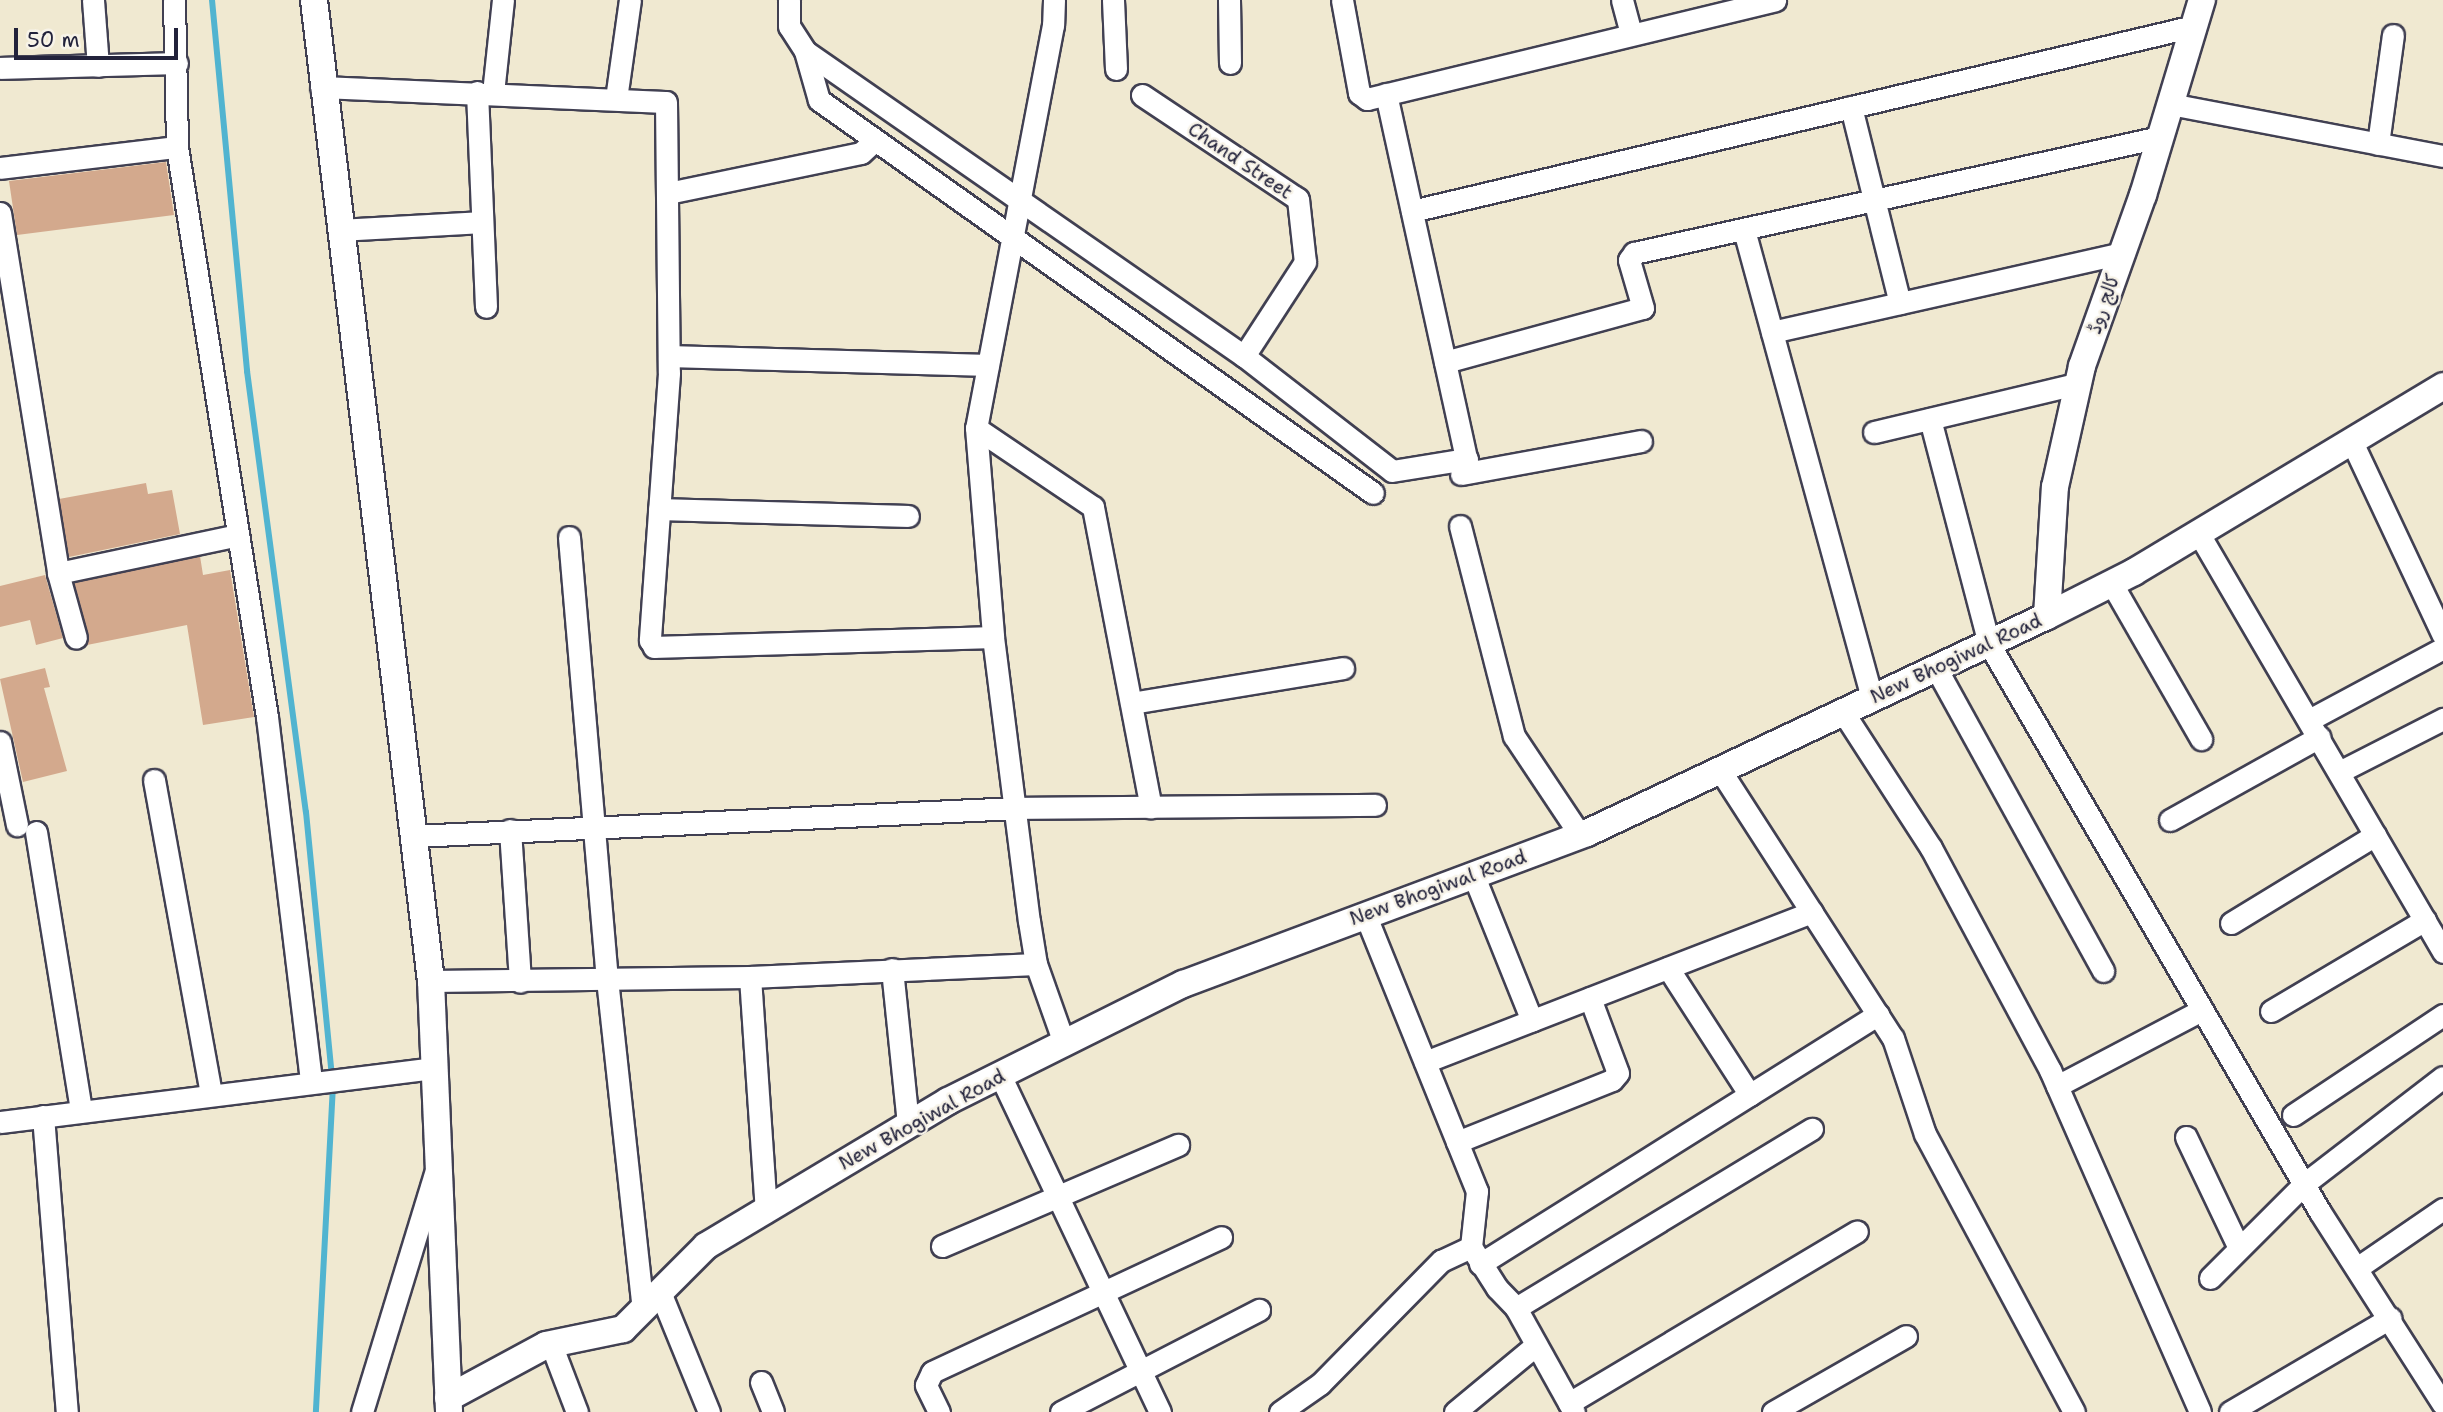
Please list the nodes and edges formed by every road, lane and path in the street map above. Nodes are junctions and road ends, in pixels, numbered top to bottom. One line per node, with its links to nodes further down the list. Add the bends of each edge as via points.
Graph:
1 (93, 0): 20 (street)
2 (174, 0): 19 (street)
3 (314, 0): 23 (street)
4 (503, 0): 25 (street)
5 (630, 0): 28 (street)
6 (789, 0): 17 (street, via 789,26)
7 (1054, 0): 39 (street)
8 (1113, 0): 22 (street)
9 (1229, 0): 18 (street)
10 (1342, 0): 26 (street, via 1359,93 1367,99)
11 (1622, 0): 15 (street)
12 (1775, 0): 15 (street)
13 (2202, 0): 14 (street, کالج روڈ)
14 (2194, 26): 29 (street, کالج روڈ); 30 (street)
15 (1631, 34): 26 (street)
16 (2393, 35): 34 (street)
17 (805, 51): 24 (street); 31 (street, via 819,100)
18 (1230, 63)
19 (177, 64): 20 (street); 35 (street)
20 (98, 66): 21 (street)
21 (0, 68)
22 (1116, 69)
23 (321, 87): 25 (street); 44 (street)
24 (864, 90): 31 (street); 39 (street)
25 (485, 92): 28 (street); 43 (street)
26 (1386, 94): 41 (street)
27 (1142, 95): 52 (street, Chand Street, via 1298,199 1305,262)
28 (616, 99): 38 (street, via 666,102)
29 (2170, 104): 32 (street, کالج روڈ); 34 (street)
30 (1851, 107): 40 (street); 41 (street)
31 (845, 118): 33 (street)
32 (2160, 137): 40 (street); 47 (street, کالج روڈ)
33 (874, 141): 38 (street, via 861,153); 46 (street)
34 (2378, 144): 36 (street)
35 (177, 147): 37 (street); 68 (street)
36 (2443, 156)
37 (0, 168)
38 (668, 193): 51 (street)
39 (1020, 198): 46 (street); 52 (street)
40 (1874, 201): 45 (street); 48 (street)
41 (1412, 211): 53 (street)
42 (0, 213): 70 (street)
43 (482, 222): 44 (street); 49 (street)
44 (340, 230): 98 (street)
45 (1744, 230): 50 (street); 53 (street, via 1629,256 1643,308)
46 (1011, 233): 54 (street); 63 (street)
47 (2123, 253): 48 (street); 55 (street, کالج روڈ)
48 (1900, 303): 50 (street)
49 (486, 307)
50 (1772, 332): 80 (street)
51 (669, 356): 54 (street); 64 (street)
52 (1244, 356): 62 (street, via 1392,471)
53 (1445, 362): 62 (street)
54 (988, 365): 58 (street)
55 (2079, 383): 57 (street); 72 (street, کالج روڈ, via 2055,487)
56 (2443, 387): 61 (street, New Bhogiwal Road)
57 (1930, 419): 59 (street); 76 (street)
58 (976, 428): 74 (street); 81 (street, via 1093,507)
59 (1874, 432)
60 (1641, 441): 62 (street)
61 (2352, 442): 67 (street, New Bhogiwal Road); 73 (street)
62 (1466, 469)
63 (1373, 493)
64 (660, 509): 65 (street); 74 (street, via 650,640 660,649)
65 (908, 516)
66 (1460, 526): 96 (street, via 1514,736)
67 (2199, 534): 71 (street, New Bhogiwal Road); 84 (street)
68 (238, 535): 70 (street); 124 (street)
69 (569, 537): 94 (street)
70 (58, 573): 75 (street)
71 (2112, 584): 72 (street, New Bhogiwal Road); 85 (street)
72 (2047, 616): 76 (street, New Bhogiwal Road)
73 (2443, 635)
74 (993, 637): 92 (street)
75 (76, 638)
76 (1989, 644): 79 (street, New Bhogiwal Road); 114 (street)
77 (2443, 648): 84 (street)
78 (1343, 668): 81 (street)
79 (1936, 668): 80 (street, New Bhogiwal Road); 108 (street)
80 (1872, 698): 82 (street, New Bhogiwal Road)
81 (1132, 703): 91 (street)
82 (1843, 712): 87 (street, New Bhogiwal Road); 125 (street, via 1930,848)
83 (2443, 719): 88 (street)
84 (2314, 729): 88 (street); 93 (street)
85 (2200, 739)
86 (0, 742): 128 (street, via 27,829)
87 (1720, 769): 96 (street, New Bhogiwal Road); 100 (street)
88 (2339, 772): 97 (street)
89 (154, 780): 126 (street)
90 (1375, 805): 91 (street)
91 (1151, 807): 92 (street)
92 (1016, 808): 94 (street); 105 (street)
93 (2170, 820)
94 (593, 828): 95 (street); 110 (street)
95 (510, 830): 98 (street); 112 (street)
96 (1580, 835): 99 (street, New Bhogiwal Road)
97 (2375, 835): 102 (street); 103 (street)
98 (414, 836): 111 (street)
99 (1473, 874): 101 (street, New Bhogiwal Road); 118 (street)
100 (1812, 912): 106 (street); 116 (street)
101 (1365, 914): 119 (street, New Bhogiwal Road, via 1183,984); 120 (street)
102 (2425, 920): 104 (street); 115 (street)
103 (2231, 923)
104 (2443, 953)
105 (1036, 964): 107 (street); 119 (street)
106 (1668, 968): 113 (street); 127 (street)
107 (892, 969): 109 (street); 132 (street)
108 (2103, 971)
109 (750, 976): 110 (street); 141 (street)
110 (607, 979): 112 (street); 150 (street)
111 (431, 981): 112 (street); 121 (street)
112 (520, 982)
113 (1590, 998): 118 (street); 135 (street, via 1618,1073 1612,1080)
114 (2202, 1010): 125 (street); 138 (street)
115 (2271, 1011)
116 (1878, 1014): 127 (street); 173 (street, via 1893,1038 1925,1134)
117 (2443, 1015): 129 (street)
118 (1532, 1021): 120 (street)
119 (1064, 1043): 122 (street, New Bhogiwal Road)
120 (1425, 1062): 135 (street)
121 (435, 1068): 124 (street); 137 (street)
122 (1000, 1075): 132 (street, New Bhogiwal Road); 139 (street)
123 (2443, 1077): 138 (street)
124 (316, 1082): 126 (street)
125 (2057, 1086): 174 (street)
126 (211, 1094): 128 (street)
127 (1750, 1094): 146 (street)
128 (81, 1111): 130 (street)
129 (2293, 1115)
130 (43, 1116): 131 (street); 162 (street)
131 (0, 1122)
132 (908, 1125): 141 (street, New Bhogiwal Road)
133 (1812, 1129): 151 (street)
134 (2186, 1137): 145 (street)
135 (1457, 1142): 146 (street, via 1477,1191)
136 (1178, 1145): 139 (street)
137 (437, 1167): 160 (street); 163 (street)
138 (2304, 1184): 145 (street); 147 (street)
139 (1058, 1198): 144 (street); 149 (street)
140 (2443, 1209): 147 (street)
141 (765, 1210): 150 (street, New Bhogiwal Road, via 706,1246)
142 (1857, 1231): 161 (street)
143 (1221, 1237): 149 (street)
144 (942, 1246)
145 (2239, 1248): 148 (street)
146 (1476, 1256): 151 (street); 170 (street, via 1441,1261 1320,1384)
147 (2357, 1268): 153 (street)
148 (2210, 1278)
149 (1103, 1292): 157 (street); 167 (street, via 932,1372 926,1385)
150 (651, 1301): 155 (street, New Bhogiwal Road, via 623,1329); 165 (street)
151 (1516, 1308): 156 (street)
152 (1259, 1310): 157 (street)
153 (2390, 1318): 159 (street); 175 (street)
154 (1906, 1336): 172 (street)
155 (551, 1344): 160 (street, New Bhogiwal Road); 164 (street)
156 (1536, 1345): 161 (street); 171 (street)
157 (1141, 1372): 168 (street); 169 (street)
158 (761, 1382): 166 (street)
159 (2443, 1404)
160 (448, 1405)
161 (1572, 1407)
162 (67, 1412)
163 (362, 1412)
164 (577, 1412)
165 (709, 1412)
166 (773, 1412)
167 (939, 1412)
168 (1061, 1412)
169 (1160, 1412)
170 (1280, 1412)
171 (1455, 1412)
172 (1773, 1412)
173 (2074, 1412)
174 (2200, 1412)
175 (2230, 1412)

